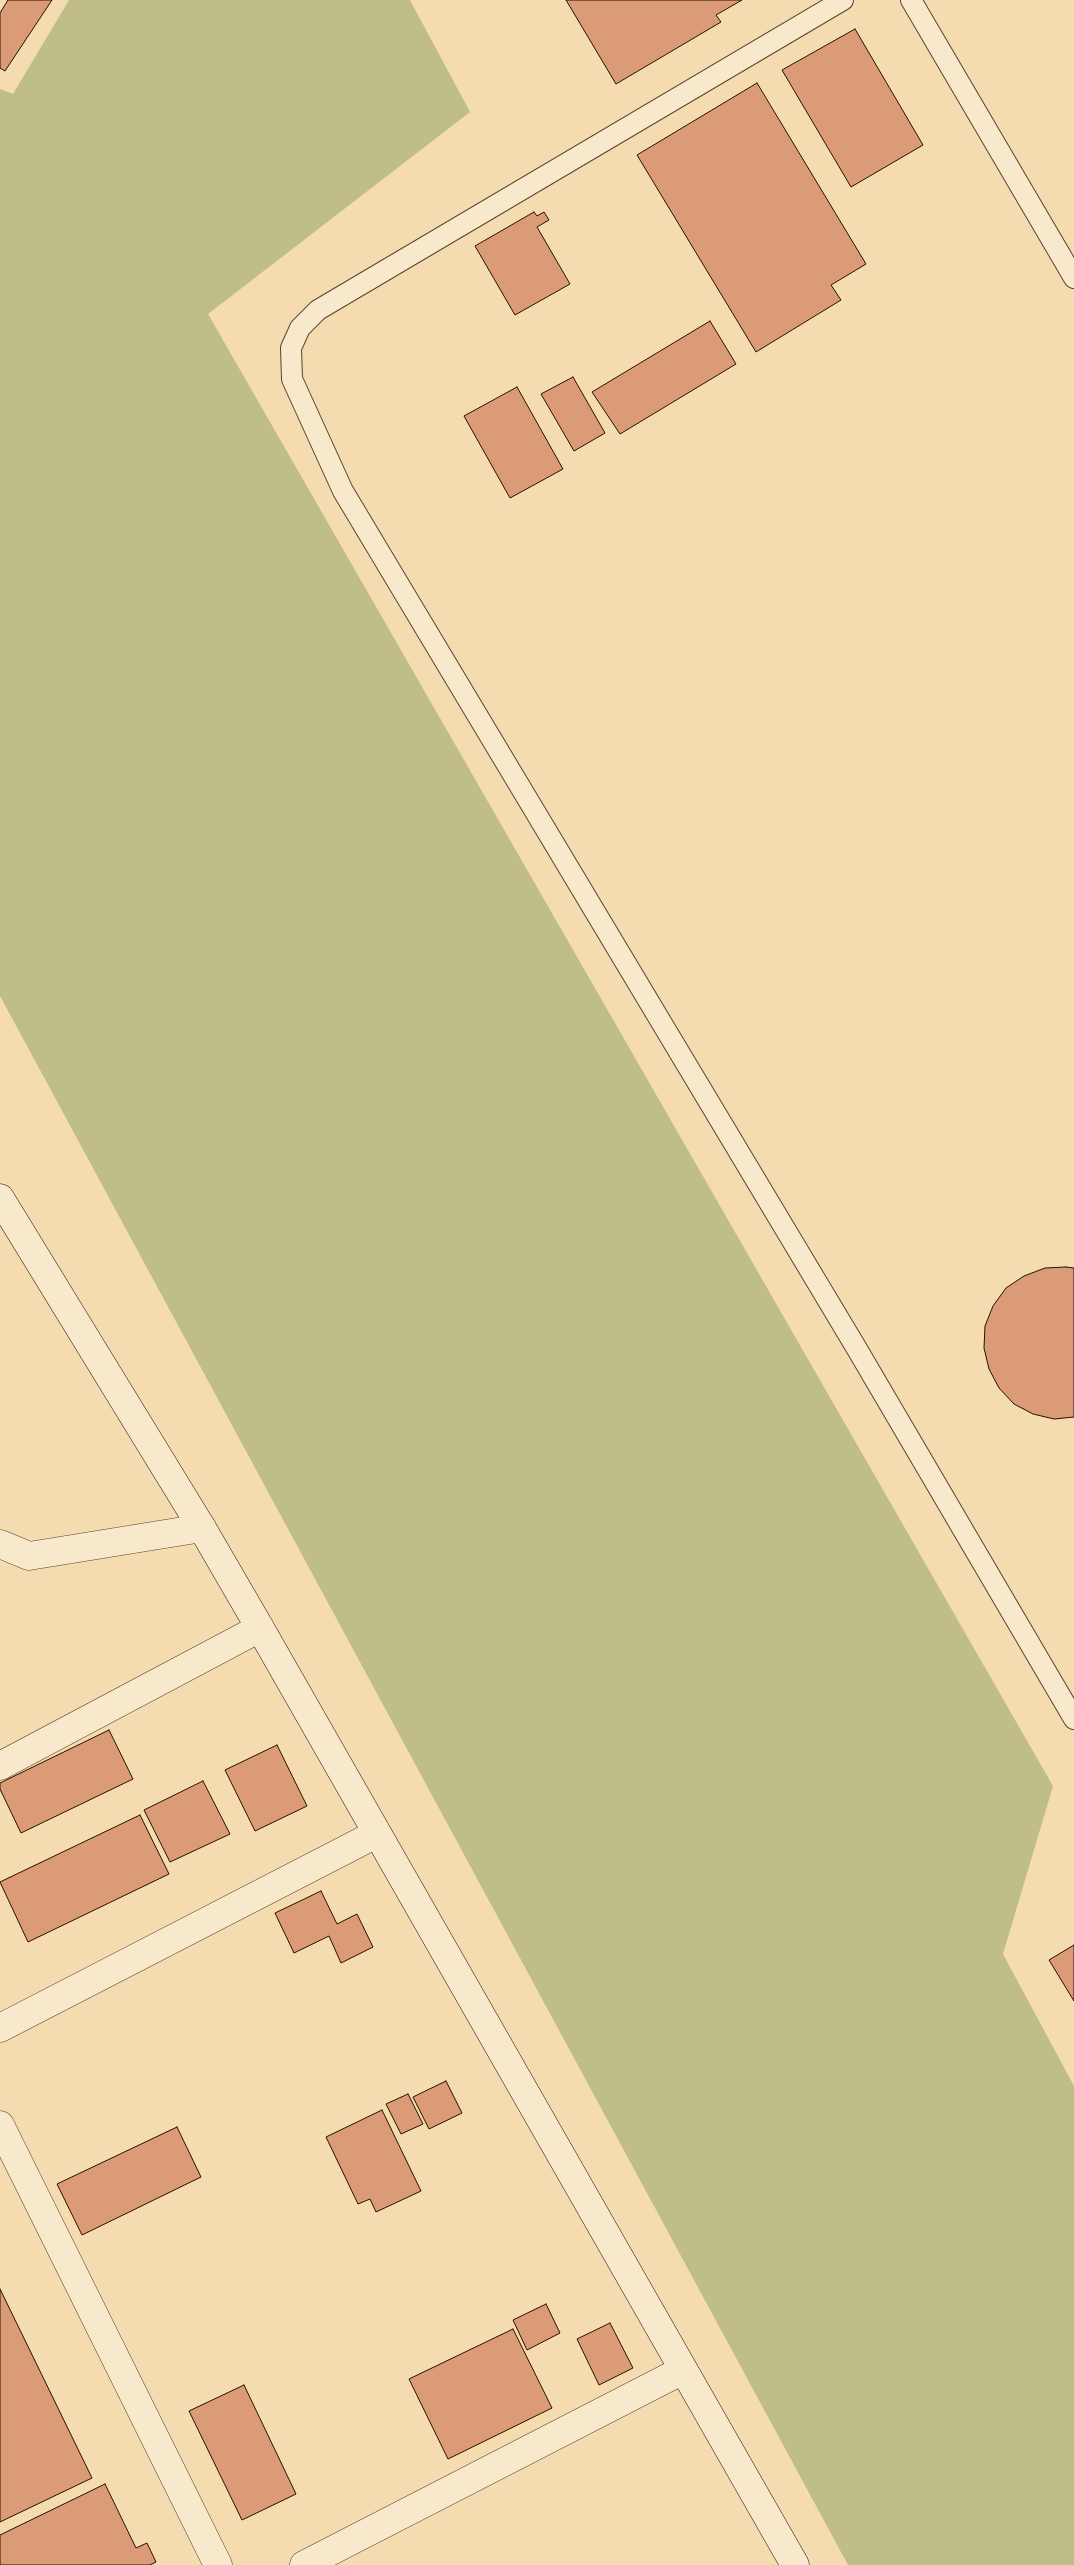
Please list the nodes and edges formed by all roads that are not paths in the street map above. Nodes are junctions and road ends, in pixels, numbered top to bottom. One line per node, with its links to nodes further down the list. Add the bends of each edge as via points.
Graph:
1 (843, 0): 8 (lane, via 318,310 300,328 291,348 292,379 343,491)
2 (910, 0): 3 (lane)
3 (1074, 278)
4 (0, 1198): 5 (street)
5 (202, 1528): 6 (street, via 30,1556); 7 (street)
6 (0, 1544)
7 (260, 1628): 9 (street); 10 (street)
8 (1074, 1718)
9 (0, 1766)
10 (376, 1834): 11 (street); 13 (street)
11 (0, 2028)
12 (0, 2125): 14 (street)
13 (682, 2370): 15 (street); 16 (street)
14 (218, 2565)
15 (304, 2565)
16 (795, 2565)

